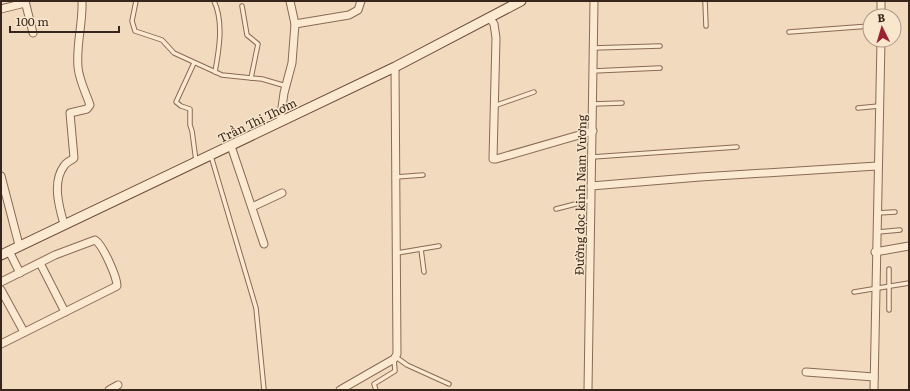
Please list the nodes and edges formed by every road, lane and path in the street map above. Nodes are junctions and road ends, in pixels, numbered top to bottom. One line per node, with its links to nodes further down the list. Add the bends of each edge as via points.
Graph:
1 (82, 1): 52 (street, via 78,68 90,105 87,109 70,113 74,158 63,168 58,188)
2 (136, 1): 21 (lane, via 132,21 135,31 162,40 174,53)
3 (214, 1): 25 (lane, via 219,31)
4 (290, 1): 13 (street)
5 (361, 1): 13 (street, via 358,10 349,15)
6 (522, 1): 12 (street, Trần Thị Thơm)
7 (594, 1): 19 (street, Đường dọc kinh Nam Vương)
8 (705, 1): 14 (lane)
9 (25, 2): 11 (street); 17 (street)
10 (242, 6): 26 (lane, via 247,35 258,44)
11 (1, 9)
12 (490, 17): 22 (street, Trần Thị Thơm); 31 (street, via 496,38)
13 (295, 24): 27 (street, via 292,63)
14 (706, 26)
15 (862, 27): 16 (lane)
16 (789, 32)
17 (33, 33)
18 (660, 46): 19 (lane)
19 (593, 48): 24 (street, Đường dọc kinh Nam Vương)
20 (881, 48): 32 (street)
21 (194, 63): 25 (lane); 40 (lane, via 176,102 190,109)
22 (395, 67): 34 (street, Trần Thị Thơm); 44 (street)
23 (660, 68): 24 (lane)
24 (593, 71): 30 (street, Đường dọc kinh Nam Vương)
25 (215, 72): 26 (lane, via 229,77)
26 (251, 78): 27 (lane)
27 (286, 86): 34 (street)
28 (534, 92): 31 (lane)
29 (622, 103): 30 (lane)
30 (593, 104): 35 (street, Đường dọc kinh Nam Vương)
31 (493, 106): 35 (street, via 494,160)
32 (879, 106): 33 (lane); 41 (street)
33 (858, 108)
34 (280, 122): 36 (street, Trần Thị Thơm)
35 (593, 131): 39 (street, Đường dọc kinh Nam Vương)
36 (231, 146): 38 (street, Trần Thị Thơm); 48 (street)
37 (737, 147): 39 (lane)
38 (211, 156): 40 (street, Trần Thị Thơm); 83 (lane, via 256,308)
39 (592, 157): 45 (street, Đường dọc kinh Nam Vương)
40 (196, 162): 52 (street, Trần Thị Thơm)
41 (877, 166): 45 (street); 51 (street)
42 (423, 175): 44 (lane)
43 (1, 176): 56 (street)
44 (396, 177): 62 (street)
45 (591, 186): 47 (street, Đường dọc kinh Nam Vương)
46 (282, 193): 48 (street)
47 (591, 200): 49 (lane); 86 (street, Đường dọc kinh Nam Vương)
48 (252, 207): 55 (street)
49 (556, 209)
50 (895, 212): 51 (lane)
51 (877, 213): 54 (street)
52 (64, 224): 56 (street, Trần Thị Thơm)
53 (900, 230): 54 (lane)
54 (876, 232): 60 (street)
55 (264, 244)
56 (19, 245): 61 (street, Trần Thị Thơm)
57 (439, 246): 59 (lane)
58 (909, 246): 60 (street)
59 (421, 249): 62 (lane); 66 (lane)
60 (875, 252): 70 (street)
61 (7, 253): 65 (street)
62 (397, 253): 77 (street, via 398,345)
63 (40, 263): 65 (street); 74 (street); 74 (street, via 89,241 98,242 103,251 117,286)
64 (889, 269): 69 (lane)
65 (19, 271): 67 (street)
66 (424, 272)
67 (1, 282)
68 (909, 283): 69 (lane)
69 (889, 286): 70 (lane); 73 (lane)
70 (874, 289): 72 (lane); 79 (street)
71 (1, 290): 75 (street)
72 (854, 292)
73 (889, 310)
74 (65, 312): 75 (street)
75 (24, 332): 76 (street)
76 (1, 344)
77 (395, 358): 80 (lane); 84 (street); 85 (lane, via 395,371 374,384)
78 (806, 372): 79 (street)
79 (874, 378): 87 (street)
80 (449, 384)
81 (118, 386): 82 (street)
82 (109, 390)
83 (264, 390)
84 (340, 390)
85 (376, 390)
86 (588, 390)
87 (874, 390)

